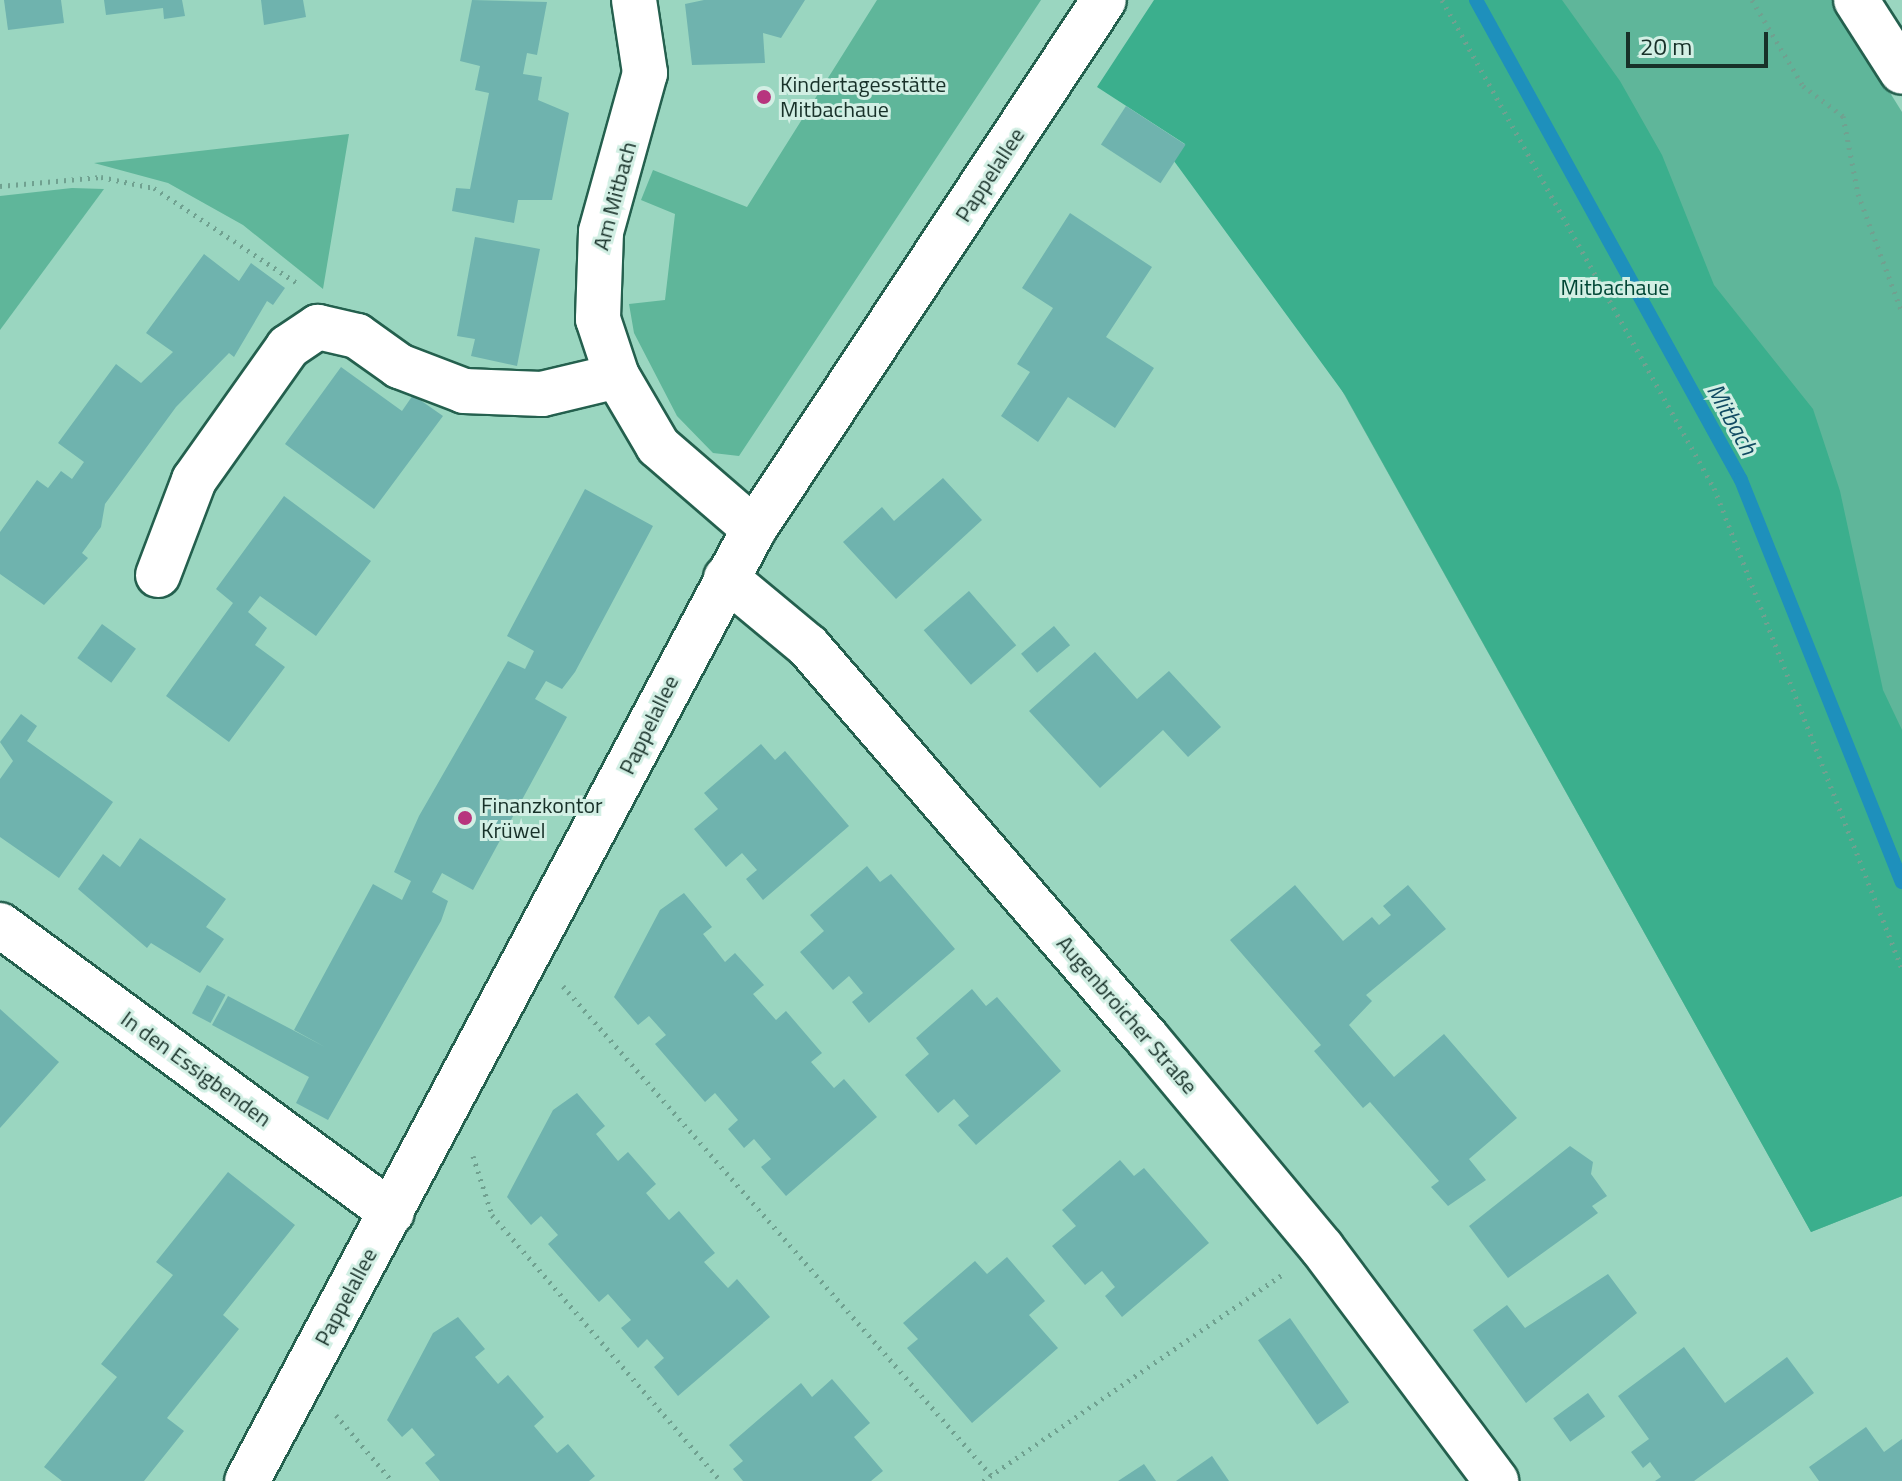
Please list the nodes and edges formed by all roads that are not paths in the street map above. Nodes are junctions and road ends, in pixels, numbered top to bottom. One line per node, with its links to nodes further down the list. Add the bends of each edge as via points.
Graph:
1 (634, 0): 5 (street, Am Mitbach, via 645,73 597,262 598,319)
2 (1104, 0): 6 (street, Pappelallee)
3 (1856, 0): 4 (street)
4 (1902, 72)
5 (617, 376): 6 (street, Am Mitbach, via 684,474); 7 (street, via 542,394 464,391 399,366 336,328 318,327 288,347 194,480)
6 (754, 529): 8 (street, Pappelallee)
7 (158, 575)
8 (726, 578): 10 (street, Pappelallee); 12 (street, Augenbroicher Straße, via 808,646 1322,1248)
9 (0, 925): 10 (street, In den Essigbenden)
10 (392, 1213): 11 (street, Pappelallee)
11 (247, 1481)
12 (1496, 1481)

